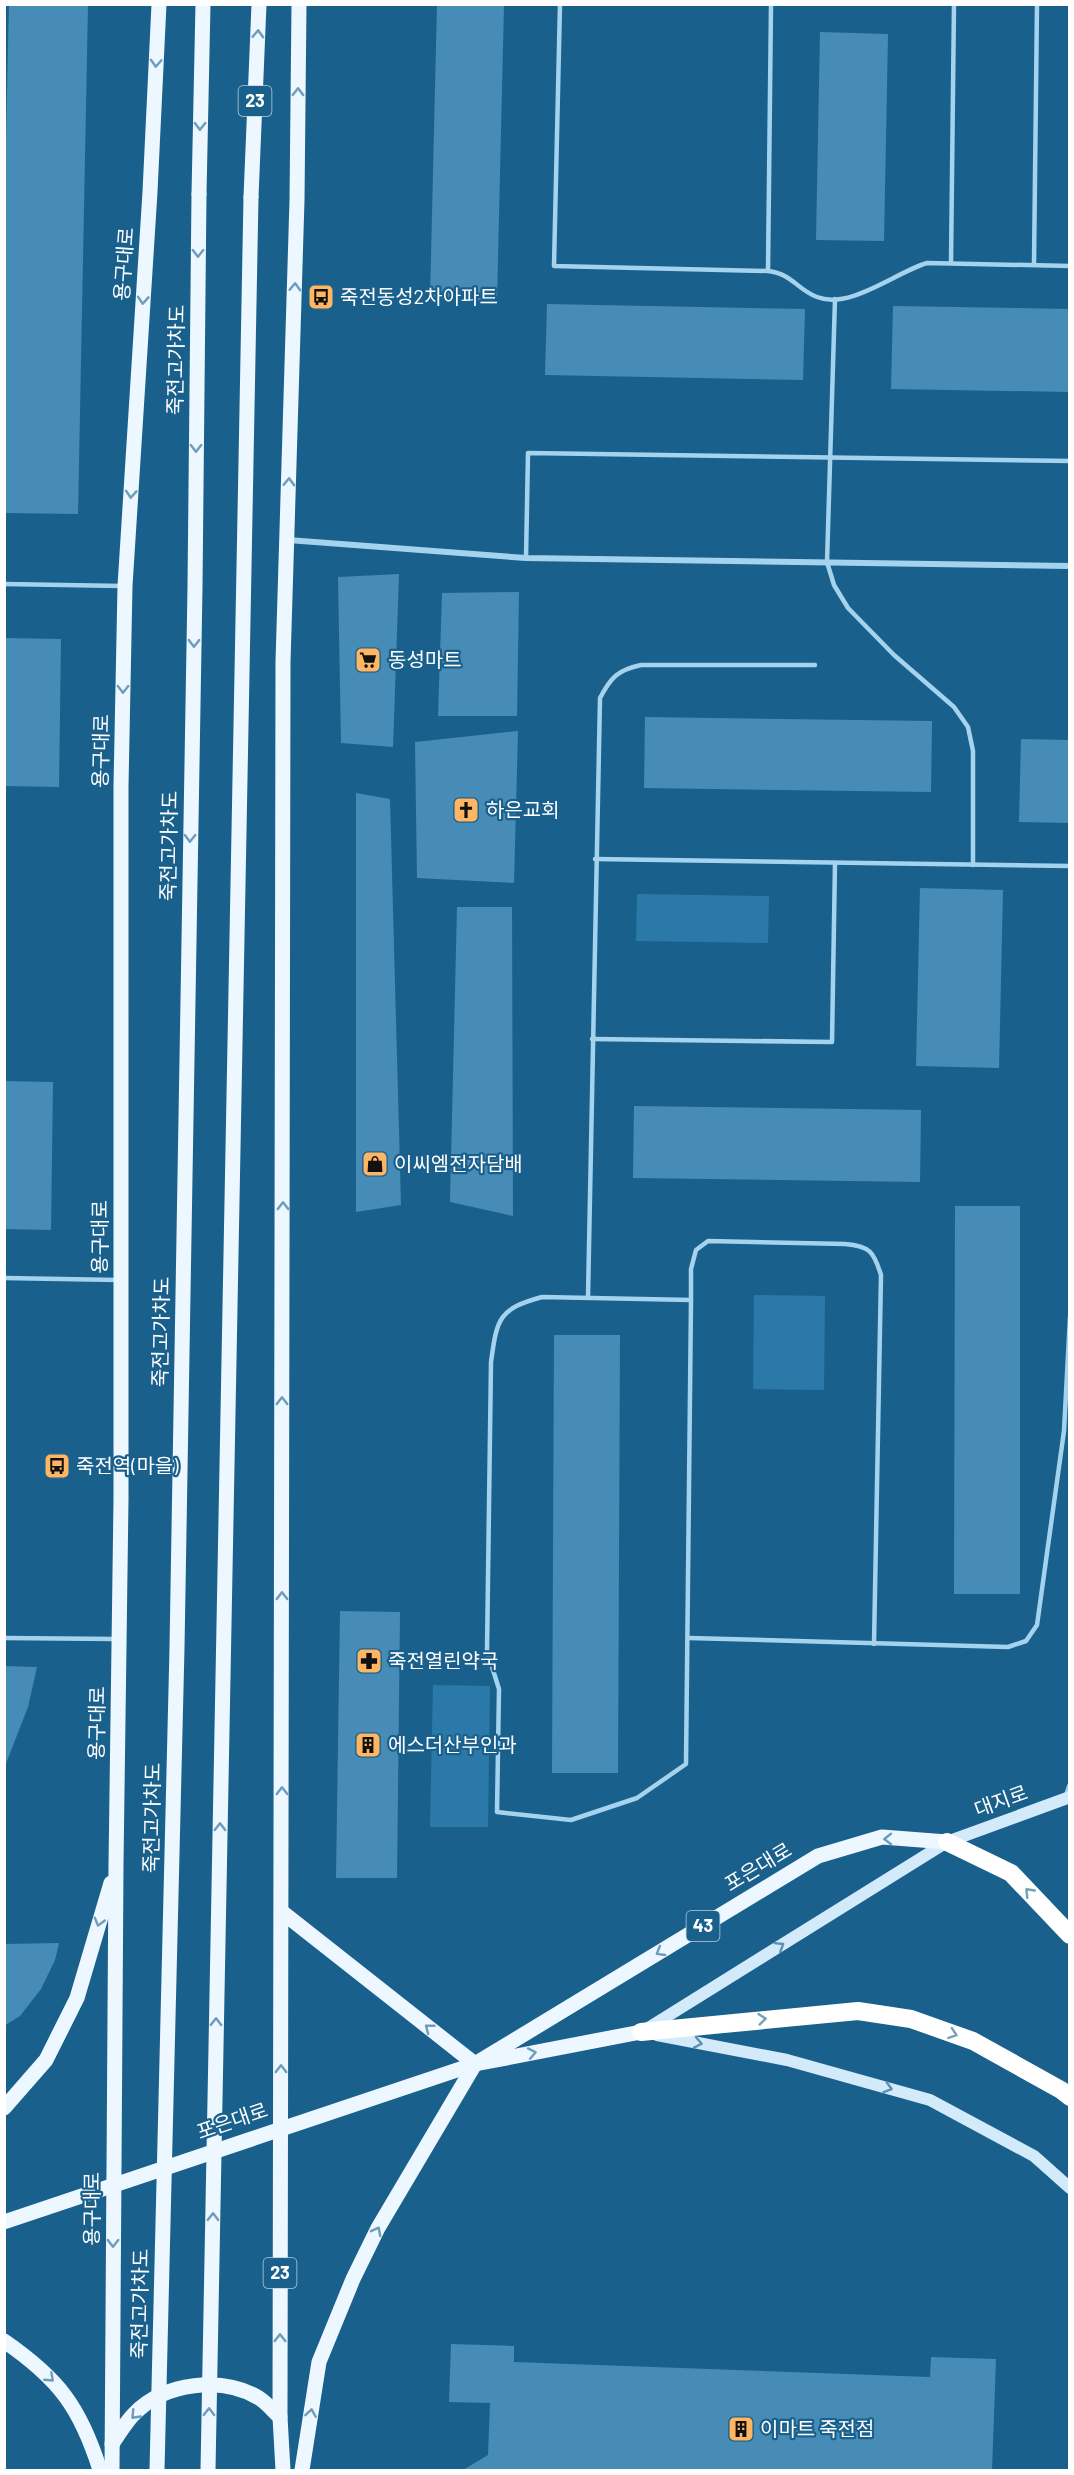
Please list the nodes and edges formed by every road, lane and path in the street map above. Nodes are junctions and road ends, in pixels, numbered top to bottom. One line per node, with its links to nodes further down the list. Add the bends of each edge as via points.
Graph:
1 (159, 4): 21 (main road, 용구대로, one-way to 21)
2 (203, 4): 56 (main road, 죽전고가차도, one-way to 56, bridge, via 177,1636)
3 (259, 4): 57 (main road, 23, one-way to 3, bridge, via 251,197)
4 (299, 4): 16 (main road, one-way to 4)
5 (560, 4): 12 (lane, via 554,266)
6 (771, 4): 12 (lane)
7 (954, 4): 9 (lane)
8 (1037, 4): 10 (lane)
9 (951, 262): 10 (lane); 13 (lane, via 912,267 878,286)
10 (1034, 264): 11 (lane)
11 (1070, 266)
12 (768, 270): 13 (lane, via 790,277 817,297)
13 (835, 299): 14 (lane)
14 (830, 457): 15 (lane); 17 (lane, via 528,453); 18 (lane)
15 (1070, 461)
16 (288, 540): 17 (street); 41 (main road, one-way to 16, via 283,686)
17 (526, 558): 18 (street)
18 (827, 562): 19 (street); 25 (lane, via 838,594 848,608 954,707 968,727 974,751)
19 (1070, 566)
20 (4, 584): 21 (lane)
21 (125, 586): 29 (main road, 용구대로, one-way to 29)
22 (815, 665): 23 (lane, via 641,664 623,669 600,698)
23 (595, 859): 24 (lane); 27 (lane)
24 (835, 863): 25 (lane); 27 (lane, via 832,1042)
25 (973, 865): 26 (lane)
26 (1070, 866)
27 (592, 1039): 30 (lane)
28 (4, 1278): 29 (lane)
29 (121, 1280): 35 (main road, 용구대로)
30 (588, 1297): 31 (lane); 34 (lane, via 542,1297 520,1303 502,1315 495,1334 491,1362 487,1651 499,1689 497,1812 571,1820 637,1798 686,1764)
31 (691, 1300): 34 (lane); 36 (lane, via 691,1269 696,1250 708,1241 862,1245 876,1256 881,1275)
32 (1070, 1317): 36 (lane, via 1064,1431 1037,1625 1026,1641 1008,1647)
33 (4, 1638): 35 (lane)
34 (689, 1638): 36 (lane)
35 (120, 1639): 40 (main road, 용구대로)
36 (874, 1644)
37 (1070, 1786): 38 (street)
38 (1068, 1798): 39 (street, 대지로)
39 (946, 1842): 42 (highway, 포은대로 / 43, one-way to 39, via 1011,1873); 43 (street, 대지로, one-way to 39); 44 (main road, 포은대로 / 43, one-way to 44, via 882,1838 818,1856)
40 (116, 1865): 46 (main road, one-way to 46, via 77,1998 46,2060); 48 (main road, 용구대로)
41 (282, 1912): 44 (main road, one-way to 41); 47 (main road, one-way to 41)
42 (1070, 1935)
43 (641, 2032): 44 (main road, 포은대로 / 43, one-way to 43); 45 (highway, 포은대로 / 43, one-way to 45, via 858,2011 911,2019 973,2041); 49 (street, one-way to 49, via 787,2060 930,2100 1034,2156)
44 (475, 2064): 47 (main road, 포은대로 / 43); 59 (main road, one-way to 44, via 319,2362 353,2278 378,2228)
45 (1070, 2097)
46 (4, 2108)
47 (281, 2128): 48 (main road, 포은대로); 52 (main road, 23, one-way to 47)
48 (113, 2185): 50 (main road, 포은대로); 53 (main road, 용구대로, one-way to 53)
49 (1070, 2188)
50 (4, 2222)
51 (4, 2341): 54 (main road, one-way to 54, via 62,2389 88,2433)
52 (280, 2417): 53 (main road, one-way to 53, via 260,2399 229,2386 191,2385 158,2395 134,2414); 58 (main road, 23)
53 (112, 2444): 55 (main road, 용구대로)
54 (100, 2470)
55 (112, 2470)
56 (158, 2470)
57 (208, 2470)
58 (283, 2470)
59 (302, 2470)

